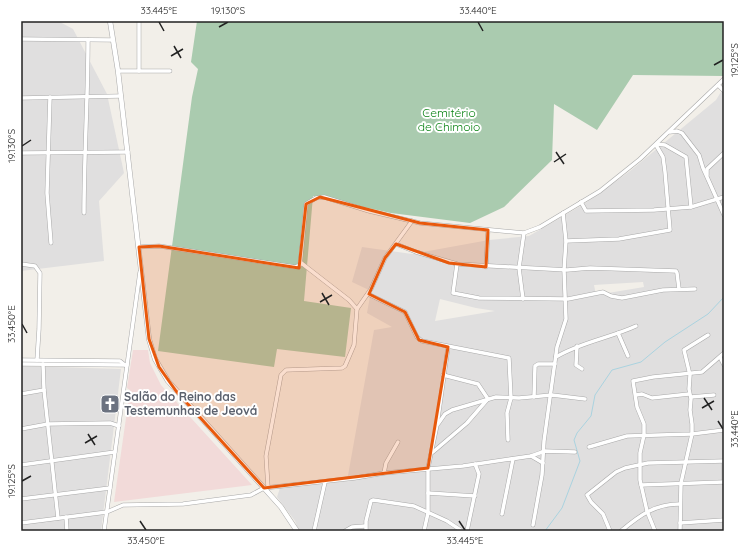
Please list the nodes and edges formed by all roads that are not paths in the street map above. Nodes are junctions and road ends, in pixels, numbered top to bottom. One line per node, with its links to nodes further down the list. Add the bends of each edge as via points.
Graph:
1 (110, 21): 5 (street)
2 (140, 21): 7 (street)
3 (21, 39): 4 (street)
4 (88, 40): 5 (street); 12 (street)
5 (113, 40): 6 (street)
6 (118, 71): 7 (street); 13 (street)
7 (140, 71): 8 (street)
8 (170, 71)
9 (724, 79): 10 (street)
10 (718, 85): 11 (street); 16 (street)
11 (724, 91)
12 (88, 96): 13 (street); 14 (street); 20 (street)
13 (121, 96): 18 (street)
14 (50, 97): 15 (street); 19 (street)
15 (21, 98)
16 (669, 132): 17 (street); 23 (street, via 682,133 699,155)
17 (656, 144): 26 (street, via 604,188); 27 (street, via 665,145 686,157); 28 (street, via 662,157)
18 (128, 152): 20 (street); 38 (street)
19 (49, 153): 20 (street); 22 (street); 36 (street, via 47,193)
20 (84, 153): 29 (street)
21 (724, 153): 23 (street, via 707,169)
22 (21, 154)
23 (707, 176): 25 (street)
24 (724, 197): 25 (street)
25 (716, 199): 27 (street); 31 (street)
26 (581, 202): 28 (street, via 586,211); 30 (street)
27 (691, 207): 28 (street)
28 (668, 209): 35 (street, via 671,228 668,231 619,239)
29 (84, 212)
30 (563, 213): 34 (street); 35 (street)
31 (724, 215)
32 (412, 221): 33 (street); 37 (street); 39 (street, via 329,198 316,198 306,204)
33 (488, 230): 34 (street); 42 (street)
34 (524, 233): 43 (street)
35 (566, 240): 45 (street)
36 (51, 242)
37 (396, 244): 41 (street); 48 (street, via 385,258)
38 (138, 247): 39 (street, via 159,246 296,268); 44 (street)
39 (300, 262): 51 (street, via 349,300)
40 (21, 264): 62 (street, via 35,266 40,273)
41 (457, 264): 42 (street); 50 (street, via 452,291 454,293 474,298)
42 (486, 267): 43 (street)
43 (519, 268): 45 (street); 50 (street)
44 (140, 269): 66 (street); 111 (street, via 149,339 159,367 176,391)
45 (564, 270): 46 (street, via 590,268 676,271); 49 (street)
46 (679, 289): 47 (street); 49 (street, via 655,291 627,298 603,292)
47 (695, 289)
48 (368, 294): 51 (street); 56 (street, via 405,312 419,340)
49 (566, 298): 50 (street); 59 (street, via 566,319)
50 (522, 299)
51 (357, 310): 111 (street, via 354,345 346,366 286,370 281,375 266,456)
52 (636, 326): 53 (street)
53 (618, 334): 55 (street); 58 (street)
54 (708, 335): 70 (street, via 684,350)
55 (577, 346): 59 (street); 68 (street, via 576,364)
56 (448, 347): 69 (street); 78 (street, via 509,358)
57 (724, 353): 60 (street)
58 (628, 356)
59 (556, 357): 65 (street)
60 (720, 357): 67 (street); 70 (street, via 705,370)
61 (21, 360): 62 (street)
62 (37, 360): 66 (street, via 120,361)
63 (21, 364): 64 (street)
64 (43, 364): 66 (street); 71 (street)
65 (555, 364): 73 (street); 77 (street, via 535,366)
66 (126, 365): 83 (street)
67 (724, 365)
68 (582, 369)
69 (443, 375): 79 (street, via 478,384); 82 (street)
70 (690, 375): 74 (street, via 634,380); 75 (street)
71 (44, 390): 72 (street); 81 (street)
72 (21, 394)
73 (552, 395): 77 (street); 80 (street); 91 (street, via 544,441)
74 (636, 395): 75 (street, via 642,394 652,398); 87 (street)
75 (690, 395): 76 (street); 86 (street)
76 (714, 395)
77 (534, 397): 78 (street)
78 (511, 398): 79 (street); 88 (street, via 507,413)
79 (488, 399): 82 (street, via 448,412); 93 (street, via 467,423)
80 (585, 399)
81 (48, 424): 83 (street, via 110,423); 84 (street); 97 (street)
82 (437, 424): 93 (street)
83 (119, 426): 92 (street)
84 (21, 429)
85 (724, 430): 86 (street)
86 (692, 434): 87 (street); 99 (street)
87 (644, 435): 90 (street, via 627,436); 103 (street)
88 (508, 440)
89 (398, 442): 105 (street, via 386,463)
90 (589, 448)
91 (545, 451): 94 (street); 95 (street); 100 (street)
92 (115, 452): 97 (street); 110 (street)
93 (432, 452): 104 (street)
94 (575, 452)
95 (531, 456): 96 (street); 100 (street)
96 (513, 459): 101 (street); 120 (street)
97 (51, 461): 102 (street); 113 (street)
98 (724, 461): 99 (street); 108 (street)
99 (685, 462): 103 (street); 107 (street)
100 (543, 463): 127 (street)
101 (475, 464): 104 (street); 114 (street, via 479,474)
102 (21, 465)
103 (640, 465): 109 (street); 140 (street, via 620,469 587,493 603,514)
104 (428, 468): 105 (street); 112 (street)
105 (384, 473): 106 (street)
106 (325, 482): 111 (street); 133 (street)
107 (681, 483): 108 (street); 109 (street); 116 (street)
108 (724, 483)
109 (641, 485): 117 (street)
110 (110, 488): 113 (street); 118 (street)
111 (266, 488): 118 (street, via 251,495 183,504 123,505); 132 (street)
112 (428, 493): 114 (street); 119 (street)
113 (56, 496): 115 (street); 122 (street)
114 (475, 496): 139 (street)
115 (21, 499)
116 (680, 504): 117 (street, via 666,504); 125 (street)
117 (647, 511): 129 (street); 142 (street)
118 (107, 512): 121 (street); 131 (street)
119 (428, 513): 126 (street); 128 (street, via 414,506 373,500); 136 (street)
120 (502, 514)
121 (66, 517): 122 (street); 130 (street)
122 (58, 518): 124 (street)
123 (724, 520): 125 (street)
124 (21, 523)
125 (680, 523): 143 (street)
126 (452, 525): 137 (street); 138 (street)
127 (533, 525)
128 (365, 526): 134 (street, via 352,527); 135 (street)
129 (626, 529): 141 (street)
130 (67, 531)
131 (104, 531)
132 (296, 531)
133 (314, 531)
134 (345, 531)
135 (366, 531)
136 (424, 531)
137 (451, 531)
138 (462, 531)
139 (467, 531)
140 (610, 531)
141 (621, 531)
142 (655, 531)
143 (680, 531)

